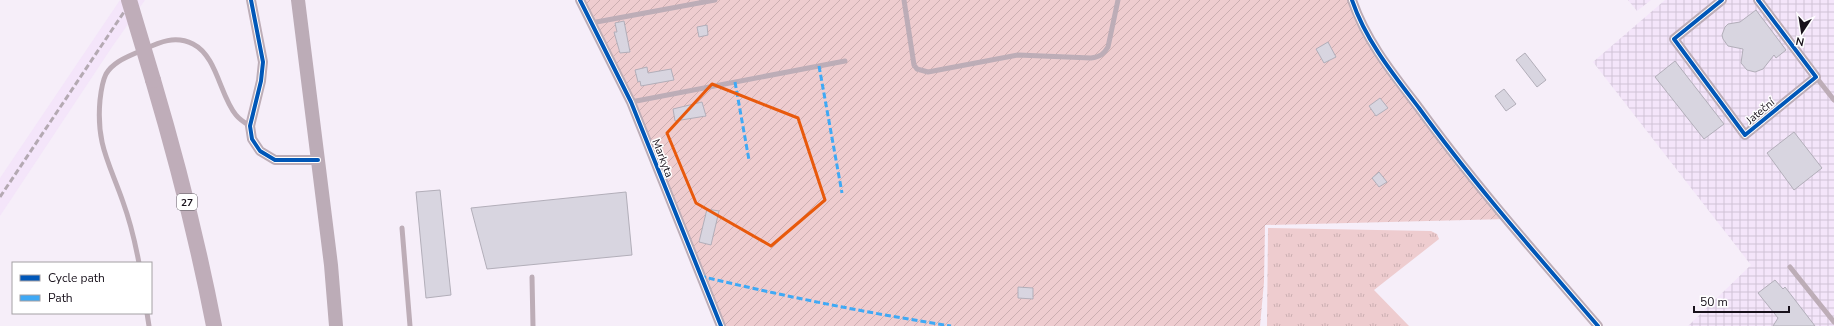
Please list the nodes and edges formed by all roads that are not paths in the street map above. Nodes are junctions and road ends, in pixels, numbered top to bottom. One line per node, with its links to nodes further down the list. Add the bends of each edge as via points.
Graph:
1 (129, 0): 25 (main road, 27, bridge, via 174,151)
2 (251, 0): 16 (street, via 263,62 261,82)
3 (298, 0): 17 (main road)
4 (580, 0): 11 (street, Markyta)
5 (715, 0): 11 (lane)
6 (904, 0): 7 (lane, via 914,65 917,69 928,72 1018,55 1098,57 1105,53 1108,47)
7 (1118, 0)
8 (1352, 0): 30 (street, via 1369,38 1381,57 1441,139)
9 (1722, 0): 13 (street, Jateční, via 1674,39 1745,135)
10 (1758, 0): 13 (street)
11 (591, 23): 15 (street, Markyta)
12 (845, 61): 15 (lane)
13 (1816, 76): 14 (lane)
14 (1834, 100)
15 (631, 102): 29 (street, Markyta)
16 (250, 126): 17 (street, via 255,145 271,158 284,161); 19 (lane, via 235,115 208,61 202,51 192,43 181,40 164,41 124,59 110,69 101,87 99,131 106,160 129,221)
17 (318, 160): 26 (main road)
18 (402, 228): 27 (lane)
19 (139, 262)
20 (1790, 267): 23 (lane)
21 (532, 277): 28 (lane)
22 (147, 314): 24 (lane)
23 (1834, 322)
24 (149, 326)
25 (214, 326)
26 (336, 326)
27 (410, 326)
28 (532, 326)
29 (721, 326)
30 (1598, 326)

